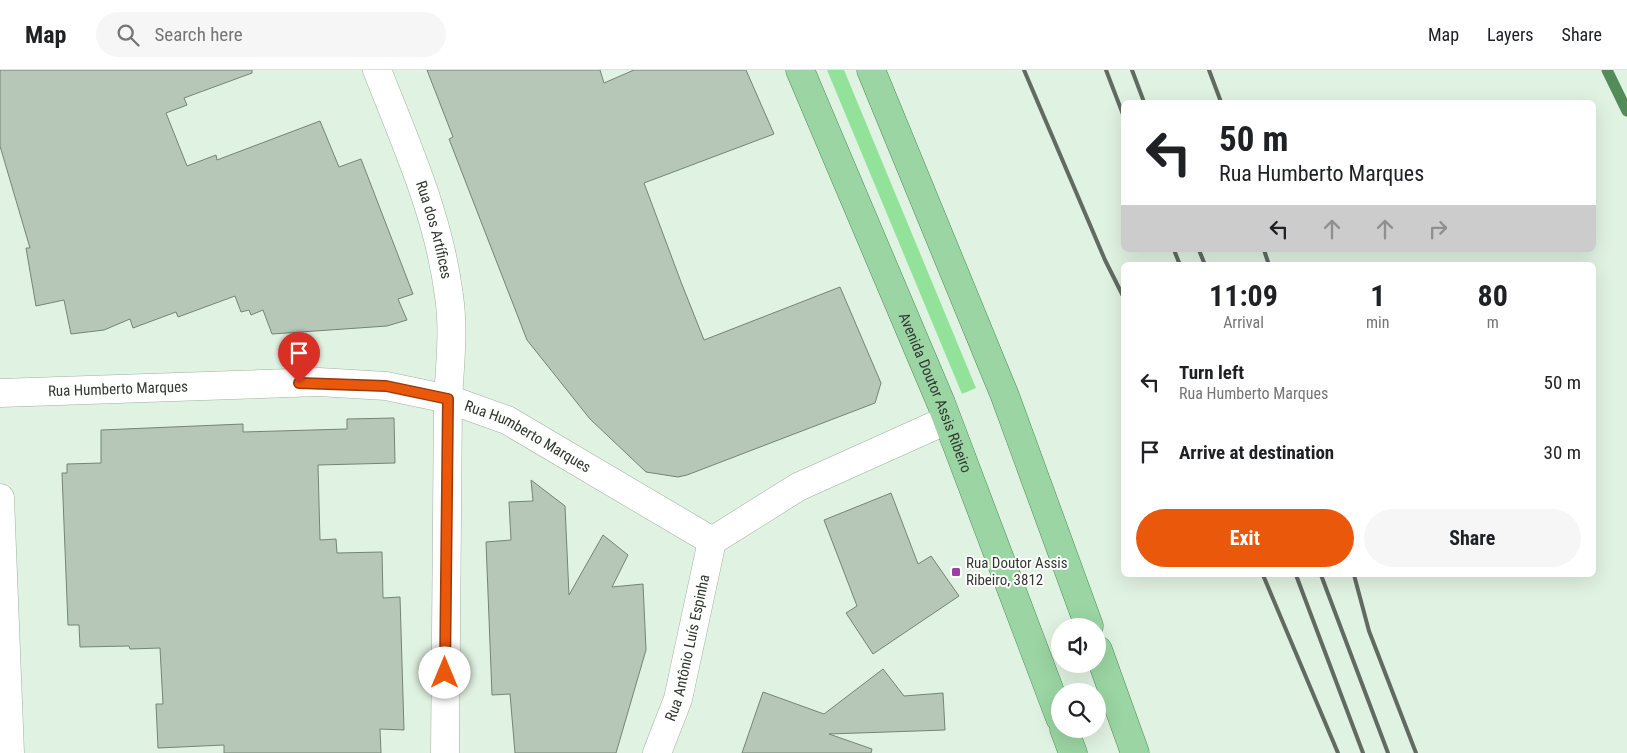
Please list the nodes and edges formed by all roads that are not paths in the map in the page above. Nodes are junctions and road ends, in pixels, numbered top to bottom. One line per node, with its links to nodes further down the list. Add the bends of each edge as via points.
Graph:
1 (377, 70): 5 (street, Rua dos Artífices, via 440,243 450,297)
2 (800, 70): 6 (main road, Avenida Doutor Assis Ribeiro)
3 (871, 70): 9 (main road, via 1005,396)
4 (0, 393): 5 (street, Rua Humberto Marques, via 319,382 386,386)
5 (448, 399): 8 (street, Rua Humberto Marques, via 507,420); 14 (street, Rua dos Artífices)
6 (947, 420): 8 (street, via 798,487); 11 (main road, Avenida Doutor Assis Ribeiro)
7 (0, 498): 13 (street)
8 (712, 541): 15 (street, Rua Antônio Luís Espinha, via 678,699)
9 (1086, 618)
10 (1106, 672): 17 (main road)
11 (1051, 694)
12 (1067, 738): 16 (main road)
13 (10, 753)
14 (445, 753)
15 (657, 753)
16 (1073, 753)
17 (1135, 753)

